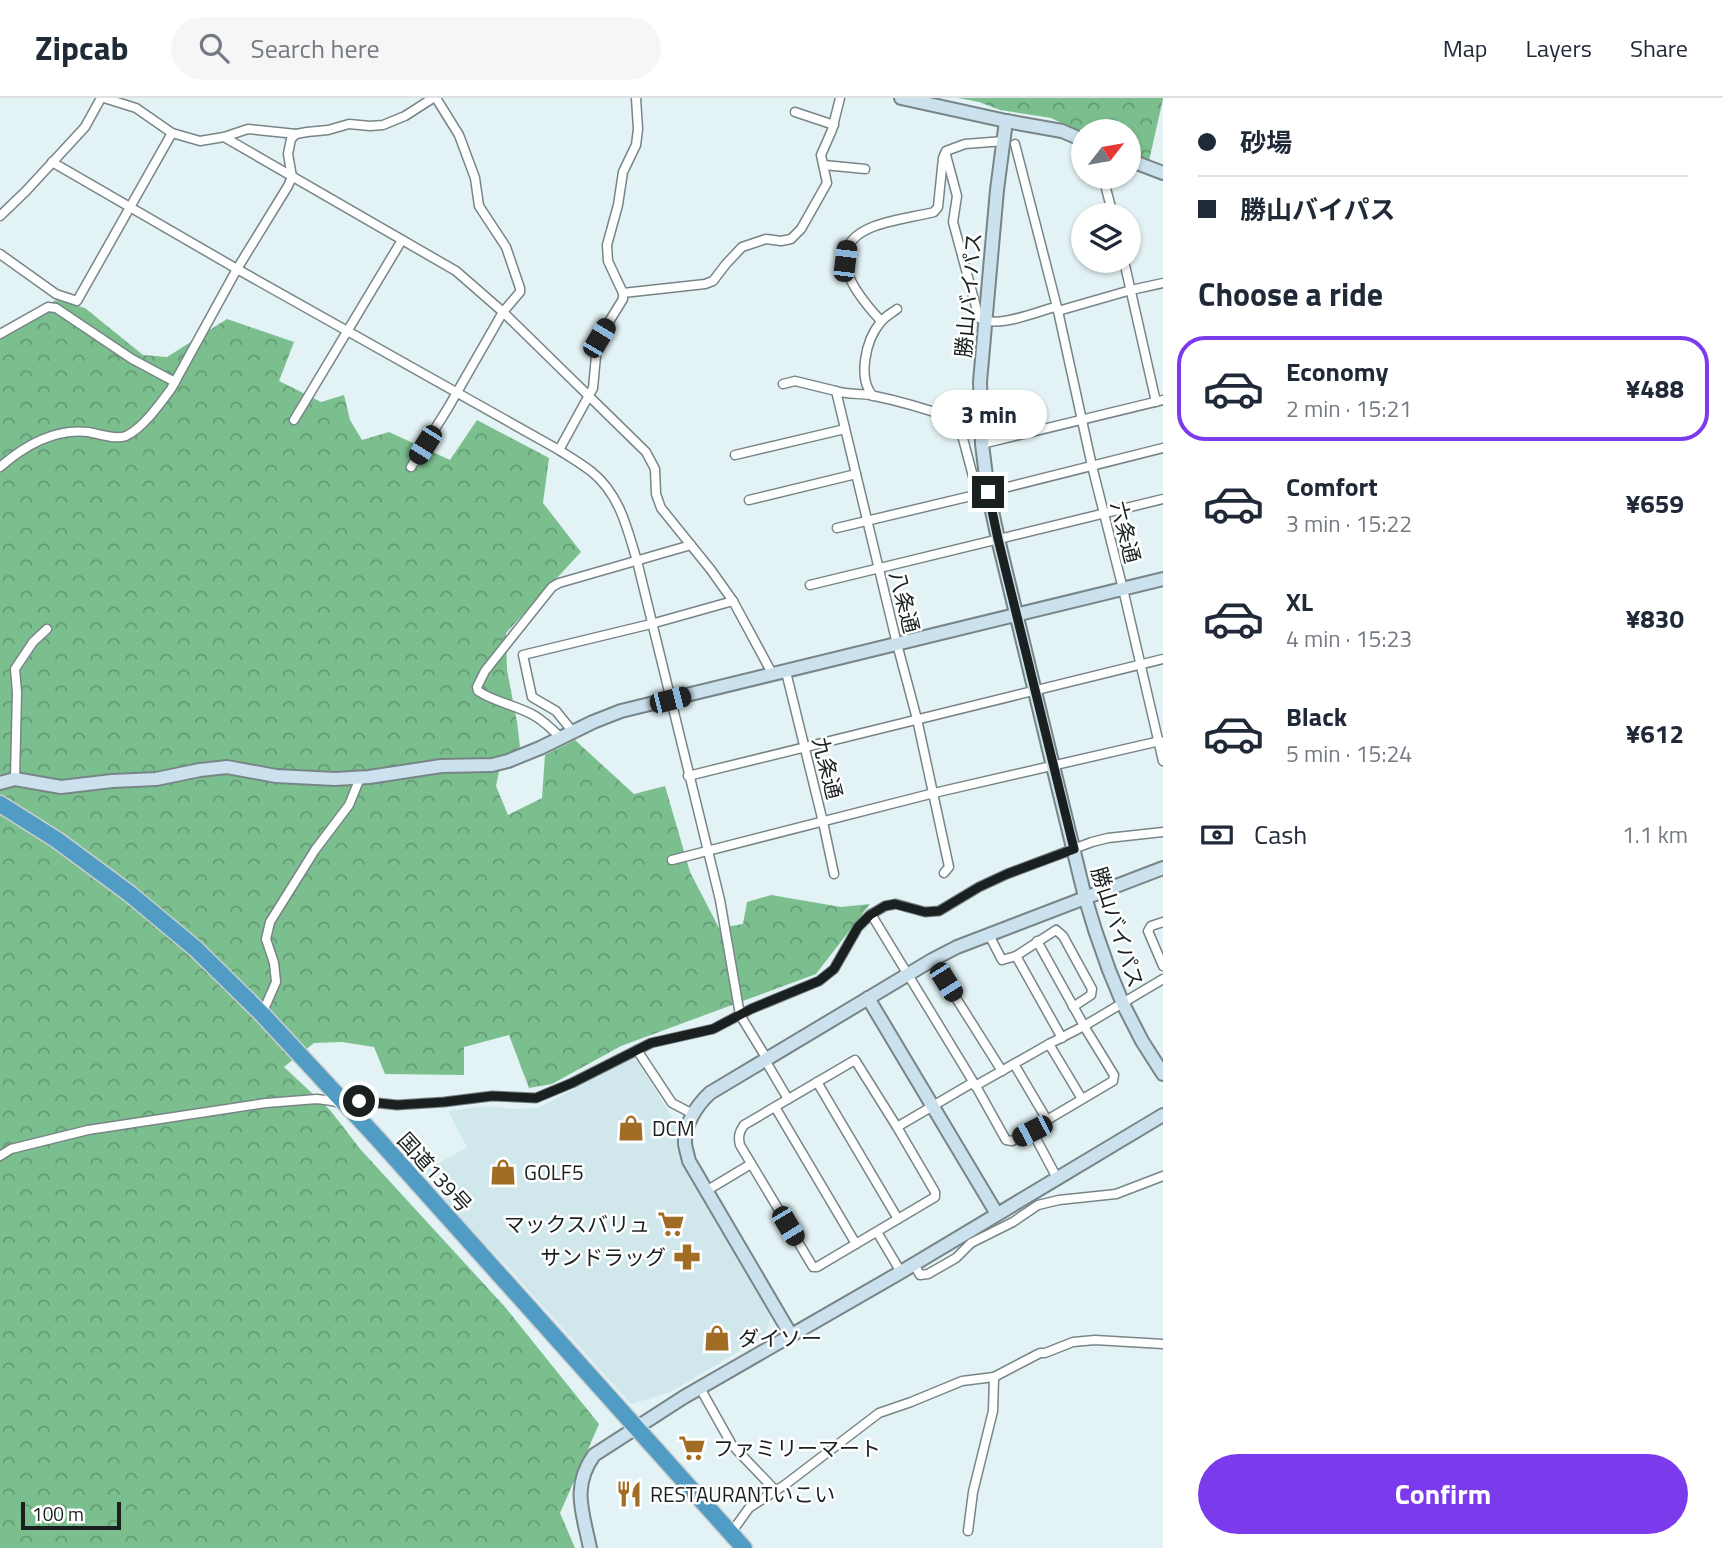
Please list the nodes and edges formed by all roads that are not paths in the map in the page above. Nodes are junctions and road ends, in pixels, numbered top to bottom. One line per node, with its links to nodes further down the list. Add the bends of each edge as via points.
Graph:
1 (103, 98): 8 (street); 18 (street, via 85,127)
2 (121, 98): 8 (street)
3 (434, 98): 13 (street, via 383,125 349,124); 35 (street, via 459,135 475,178 479,206 506,247 520,288)
4 (636, 98): 32 (street, via 636,145 623,172 607,245 608,261)
5 (839, 98): 11 (street)
6 (901, 98): 7 (street)
7 (949, 104): 10 (street)
8 (128, 105): 12 (street)
9 (795, 112): 11 (street)
10 (1006, 121): 14 (street); 16 (street, 勝山バイパス)
11 (834, 125): 19 (street, via 821,155)
12 (172, 133): 15 (street, via 200,141); 24 (street)
13 (296, 134): 15 (street, via 248,129); 23 (street, via 288,154)
14 (1071, 135)
15 (224, 137): 23 (street, 九条通)
16 (1009, 142): 17 (street, via 965,144); 34 (street, 六条通); 37 (street, 勝山バイパス, via 997,190)
17 (945, 153): 36 (street, via 934,212 872,227 847,246 849,278); 37 (street, via 957,196 953,222 979,318)
18 (52, 162): 24 (street); 25 (street)
19 (824, 165): 21 (street); 32 (street, via 827,183 791,239 766,239 742,247 713,281 705,284)
20 (1141, 165): 22 (street)
21 (865, 169)
22 (1163, 173)
23 (292, 177): 26 (street, 九条通); 28 (street)
24 (131, 207): 27 (street, via 77,301 56,294); 28 (street)
25 (0, 216)
26 (402, 240): 35 (street, 九条通, via 456,271); 38 (street)
27 (0, 254)
28 (237, 269): 38 (street); 40 (street)
29 (1127, 273): 31 (street)
30 (1163, 283): 31 (street)
31 (1131, 290): 34 (street); 46 (street)
32 (623, 293): 44 (street, via 599,338)
33 (897, 309): 36 (street)
34 (1056, 309): 37 (street); 47 (street, 六条通)
35 (503, 312): 43 (street); 44 (street, 九条通)
36 (881, 321): 45 (street, via 870,339 865,370)
37 (985, 322): 50 (street, 勝山バイパス, via 980,382)
38 (348, 331): 43 (street); 48 (street)
39 (0, 334): 40 (street, via 48,307 56,308)
40 (175, 382): 55 (street, via 136,429 123,437 63,433 22,449)
41 (783, 384): 42 (street, via 795,381)
42 (836, 391): 45 (street); 49 (street, 八条通)
43 (457, 392): 52 (street); 56 (street)
44 (588, 396): 52 (street); 65 (street, 九条通, via 646,452 655,470 661,508)
45 (873, 396): 58 (street, via 958,420)
46 (1159, 401): 47 (street)
47 (1081, 419): 50 (street); 54 (street, 六条通)
48 (294, 420)
49 (845, 429): 53 (street); 57 (street, 八条通)
50 (982, 444): 58 (street, 勝山バイパス)
51 (1163, 448): 54 (street)
52 (559, 450): 66 (street, via 607,487 624,518)
53 (735, 455)
54 (1091, 466): 58 (street); 61 (street, 六条通)
55 (0, 467)
56 (411, 467)
57 (856, 474): 59 (street); 62 (street, 八条通)
58 (983, 494): 62 (street); 64 (street, 勝山バイパス)
59 (749, 499)
60 (1163, 499): 61 (street)
61 (1104, 514): 64 (street); 70 (street, 六条通)
62 (867, 519): 63 (street); 67 (street, 八条通)
63 (836, 528)
64 (998, 539): 67 (street); 72 (street, 勝山バイパス)
65 (691, 545): 66 (street); 71 (street, 九条通)
66 (636, 561): 73 (street); 83 (street, via 551,587 477,687 482,694 537,716)
67 (879, 568): 69 (street); 75 (street, 八条通)
68 (1163, 579): 70 (street)
69 (810, 585)
70 (1122, 589): 72 (street); 77 (street, 六条通)
71 (733, 601): 73 (street); 78 (street, 九条通)
72 (1016, 615): 75 (street); 79 (street, 勝山バイパス)
73 (651, 624): 80 (street); 82 (street, via 523,655 532,696 556,711)
74 (47, 629): 90 (street, via 15,669)
75 (897, 644): 78 (street); 81 (street, 八条通)
76 (1163, 659): 77 (street)
77 (1140, 665): 79 (street); 84 (street, 六条通)
78 (779, 673): 80 (street); 85 (street, 九条通)
79 (1035, 691): 81 (street); 87 (street, 勝山バイパス)
80 (670, 700): 82 (street, via 621,711); 88 (street)
81 (917, 719): 85 (street); 92 (street, 八条通)
82 (573, 732): 83 (street)
83 (561, 738): 89 (street, via 492,765 441,766)
84 (1161, 741): 86 (street, 六条通); 87 (street)
85 (805, 748): 88 (street); 95 (street, 九条通)
86 (1163, 761)
87 (1053, 766): 92 (street); 97 (street, 勝山バイパス)
88 (688, 776): 98 (street)
89 (360, 778): 90 (street, via 276,776 227,767 61,787); 116 (street, via 349,805 270,922 266,939 276,982)
90 (15, 779): 91 (street)
91 (0, 783)
92 (934, 793): 95 (street); 101 (street, 八条通, via 949,867)
93 (0, 804): 116 (highway, 国道139号, via 130,894 196,949)
94 (0, 816): 130 (highway, 国道139号, via 51,847 157,927)
95 (823, 822): 98 (street); 102 (street, 九条通)
96 (1163, 832): 97 (street, via 1108,838)
97 (1074, 849): 103 (street, 勝山バイパス); 104 (street, via 1007,874 939,911 895,904)
98 (707, 851): 99 (street); 117 (street)
99 (672, 860)
100 (1163, 868): 103 (street)
101 (944, 873)
102 (834, 874)
103 (1085, 897): 106 (street); 114 (street, 勝山バイパス)
104 (871, 914): 111 (street); 117 (street, via 858,927 834,969 819,981)
105 (1163, 922): 110 (street, via 1148,931)
106 (989, 935): 108 (street, via 1002,960); 109 (street)
107 (1037, 941): 108 (street); 115 (street); 115 (street, via 1056,930 1063,936 1092,989 1091,995)
108 (1016, 956): 119 (street)
109 (933, 960): 111 (street); 124 (street)
110 (1163, 966)
111 (907, 975): 113 (street); 127 (street)
112 (1163, 979): 114 (street)
113 (868, 998): 122 (street); 131 (street)
114 (1122, 1003): 118 (street); 125 (street, 勝山バイパス)
115 (1073, 1007): 118 (street)
116 (262, 1014): 130 (highway, 国道139号)
117 (740, 1015): 121 (street, via 713,1029); 122 (street)
118 (1084, 1026): 119 (street); 129 (street, via 1114,1075 1113,1081)
119 (1062, 1038): 120 (street)
120 (1049, 1044): 123 (street); 129 (street)
121 (637, 1050): 130 (street, via 536,1098); 133 (street, via 672,1103)
122 (766, 1059): 128 (street); 133 (street, via 709,1093)
123 (1014, 1064): 124 (street); 135 (street)
124 (1002, 1071): 127 (street)
125 (1163, 1074)
126 (817, 1082): 128 (street); 136 (street, via 855,1060); 144 (street)
127 (974, 1085): 131 (street); 137 (street, via 1006,1140)
128 (788, 1099): 132 (street)
129 (1082, 1100): 135 (street)
130 (339, 1103): 138 (street, via 303,1099 99,1128 11,1149); 153 (highway, 国道139号, via 367,1142)
131 (933, 1106): 136 (street); 143 (street)
132 (775, 1107): 139 (street, via 739,1131 740,1145); 146 (street)
133 (693, 1114): 142 (street, via 685,1144)
134 (1163, 1115): 141 (street)
135 (1047, 1120): 137 (street)
136 (897, 1127): 144 (street, via 935,1192 935,1197)
137 (1032, 1131): 141 (street)
138 (0, 1156)
139 (751, 1164): 142 (street); 146 (street, via 813,1267)
140 (1163, 1176): 147 (street, via 1116,1194 1038,1205 928,1274 920,1275)
141 (1057, 1178): 143 (street)
142 (706, 1191): 149 (street)
143 (997, 1214): 147 (street)
144 (898, 1219): 145 (street)
145 (877, 1232): 146 (street); 148 (street)
146 (856, 1244)
147 (914, 1264): 148 (street)
148 (901, 1272): 149 (street)
149 (791, 1335): 152 (street)
150 (1163, 1344): 151 (street, via 1073,1342)
151 (994, 1377): 154 (street, via 962,1381 879,1413); 155 (street, via 993,1411)
152 (700, 1388): 153 (street); 154 (street, via 732,1445)
153 (633, 1430): 156 (highway, 国道139号); 157 (street, via 594,1455 585,1467 579,1497)
154 (776, 1491): 156 (street, via 749,1508)
155 (968, 1531)
156 (733, 1545)
157 (590, 1548)

